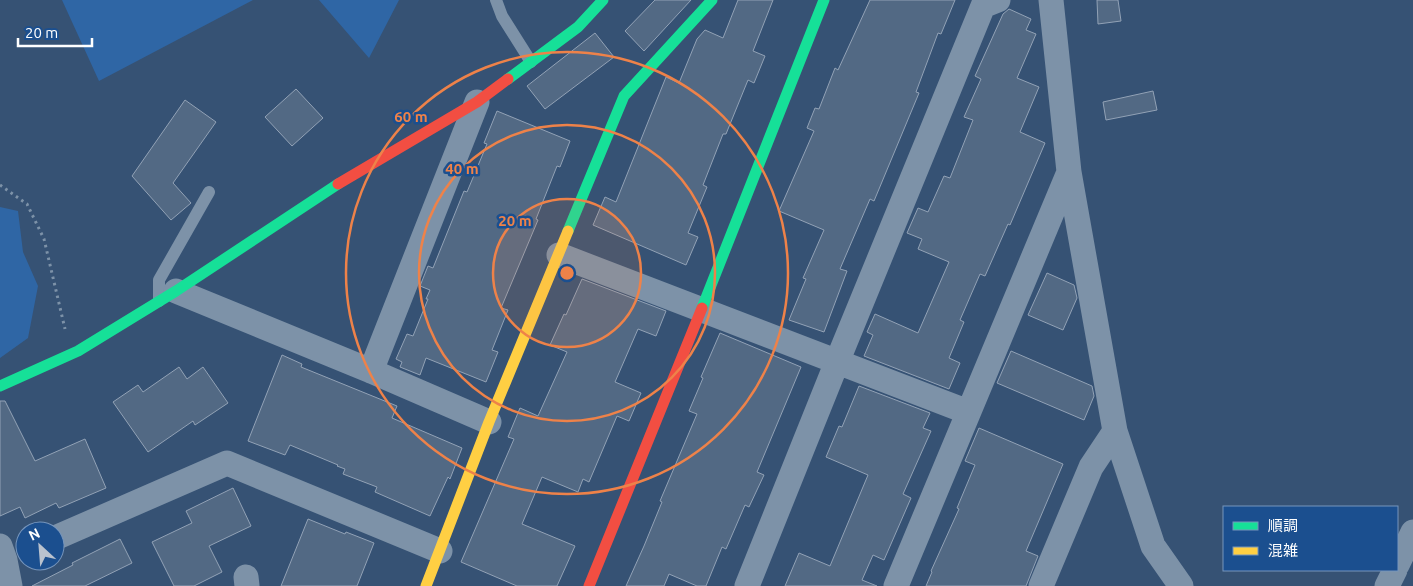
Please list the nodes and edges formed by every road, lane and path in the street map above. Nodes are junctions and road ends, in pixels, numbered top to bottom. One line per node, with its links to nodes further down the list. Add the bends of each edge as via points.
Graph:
1 (496, 0): 7 (lane)
2 (603, 0): 7 (street, via 578,27)
3 (712, 0): 12 (street, via 624,96)
4 (824, 0): 14 (street)
5 (998, 0): 16 (street, via 983,6)
6 (1051, 0): 9 (street)
7 (530, 62): 8 (street)
8 (477, 102): 13 (street, via 330,188); 17 (street)
9 (1069, 172): 19 (street); 21 (street)
10 (0, 184): 15 (path, via 27,204 44,239)
11 (209, 192): 13 (lane, via 159,280)
12 (560, 255): 14 (street); 20 (street)
13 (168, 296): 17 (street); 18 (street, via 78,351)
14 (702, 310): 16 (street); 30 (street)
15 (66, 330)
16 (837, 362): 19 (street); 31 (street)
17 (371, 371): 20 (street)
18 (0, 386)
19 (968, 412): 32 (street)
20 (489, 422): 24 (street)
21 (1115, 431): 33 (street, via 1091,467); 34 (street, via 1152,546)
22 (1413, 532): 26 (street)
23 (65, 534): 24 (street, via 227,463)
24 (440, 551): 29 (street)
25 (10, 552): 28 (street)
26 (1398, 563)
27 (1394, 571): 35 (street)
28 (10, 586)
29 (426, 586)
30 (590, 586)
31 (747, 586)
32 (896, 586)
33 (1042, 586)
34 (1182, 586)
35 (1387, 586)

